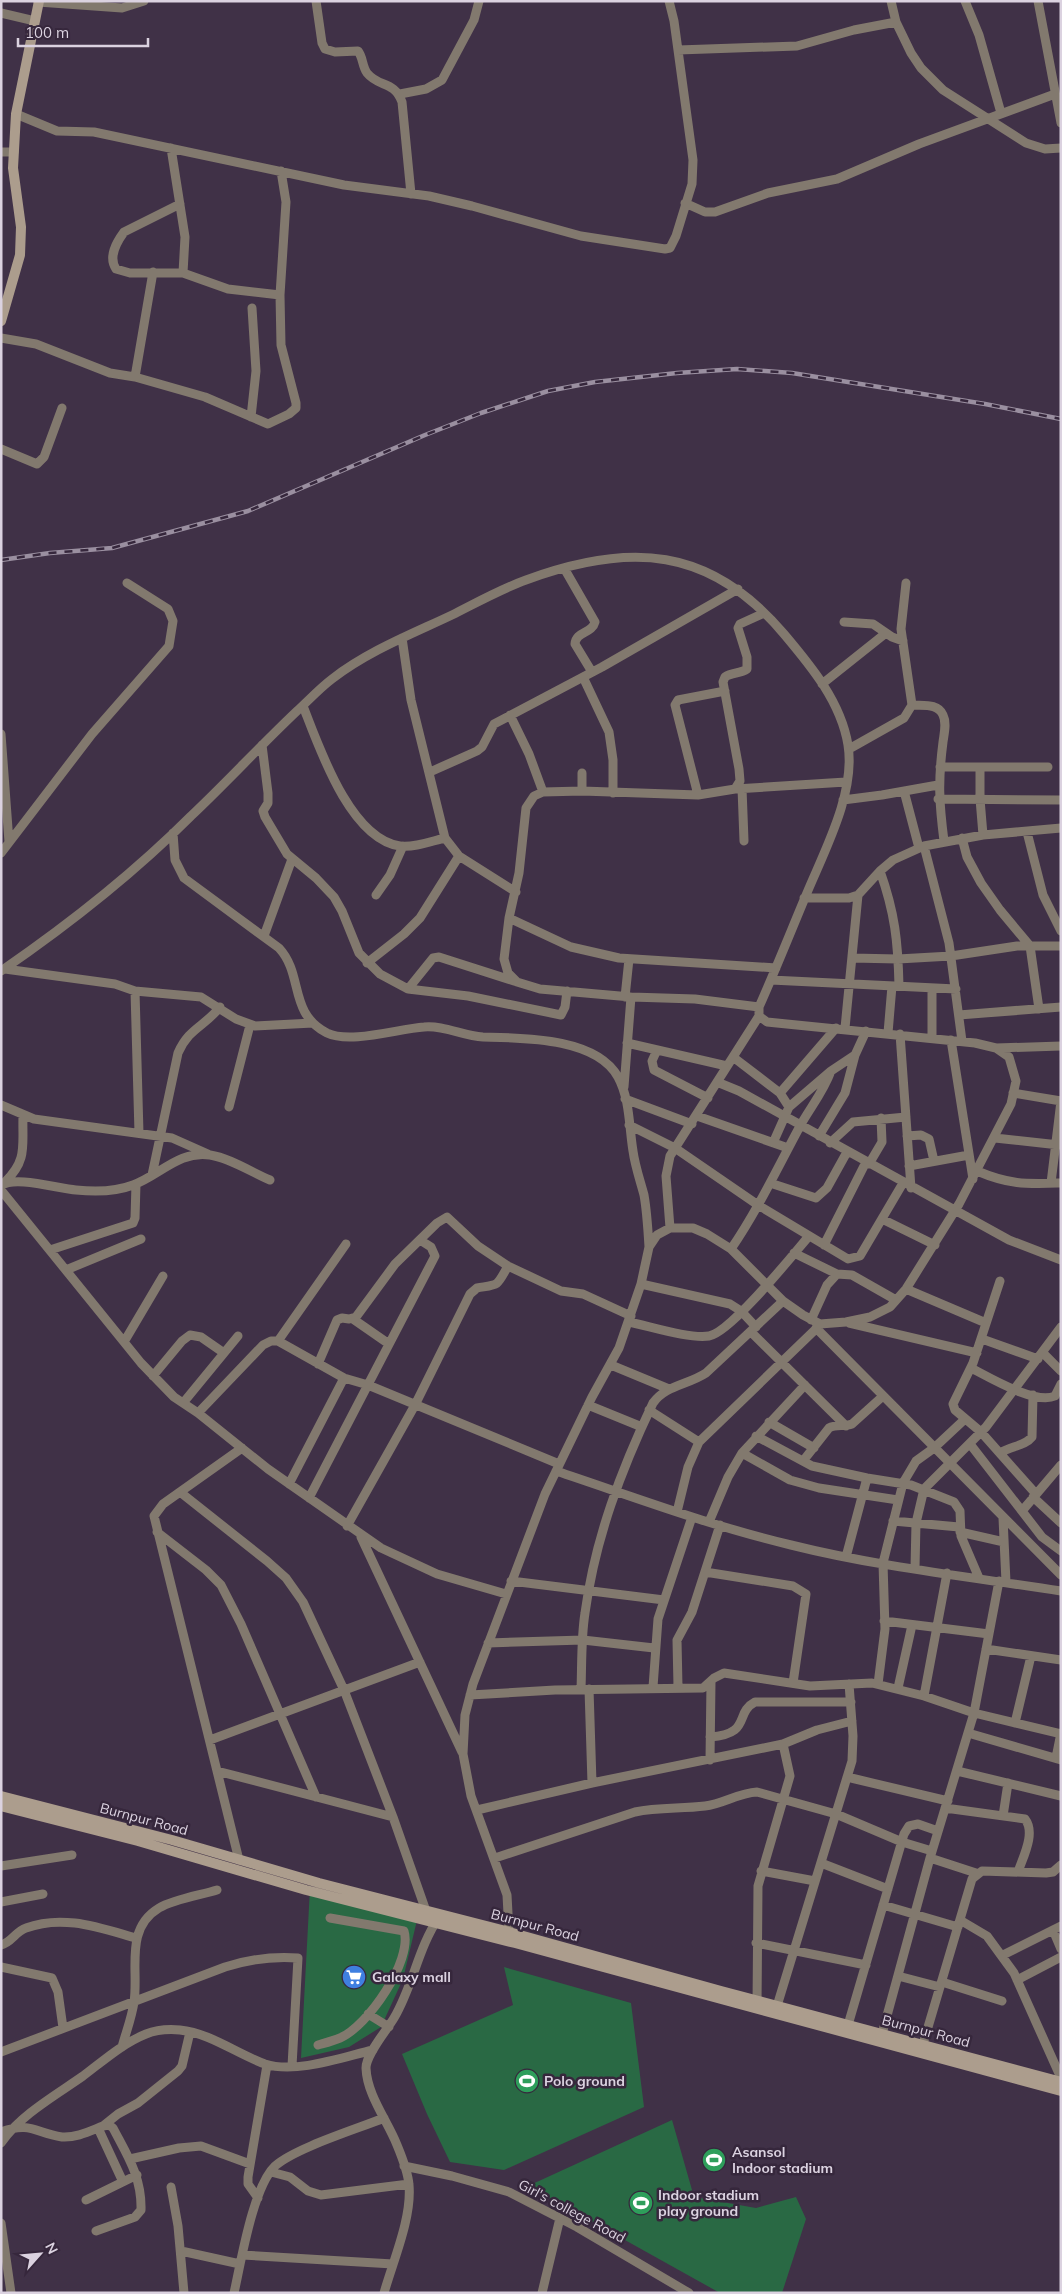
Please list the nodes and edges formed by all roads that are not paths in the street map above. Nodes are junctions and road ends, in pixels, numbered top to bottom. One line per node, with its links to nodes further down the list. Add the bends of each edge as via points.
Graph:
1 (144, 1): 8 (street, via 122,8)
2 (316, 1): 13 (street, via 325,49 358,51 367,73)
3 (479, 1): 13 (street, via 474,20 442,80 426,89)
4 (669, 1): 12 (street)
5 (891, 1): 11 (street)
6 (965, 1): 15 (street)
7 (1038, 1): 14 (street)
8 (39, 2): 10 (street)
9 (1, 13): 10 (street)
10 (35, 21): 16 (street)
11 (896, 22): 12 (street, via 797,46); 17 (street, via 911,53 932,81)
12 (678, 50): 25 (street, via 694,160 692,184)
13 (400, 94): 24 (street)
14 (1055, 94): 15 (street); 18 (street)
15 (1001, 113): 17 (street)
16 (16, 114): 19 (street, via 58,131 94,132); 22 (street)
17 (987, 118): 20 (street, via 1035,146); 25 (street, via 837,179 768,193 716,212 706,212)
18 (1061, 123)
19 (171, 148): 23 (street); 26 (street)
20 (1061, 148)
21 (1, 152): 22 (street)
22 (14, 152): 31 (street, via 21,227 20,255)
23 (281, 171): 24 (street, via 344,185); 29 (street, via 286,202)
24 (411, 194): 25 (street, via 472,206 581,236 665,249 673,244)
25 (685, 203)
26 (180, 204): 27 (street, via 132,227 118,240 112,257 116,269 130,273); 28 (street, via 185,237)
27 (152, 272): 28 (street); 33 (street)
28 (183, 273): 29 (street, via 228,289)
29 (280, 295): 35 (street, via 282,351 292,380 296,408 268,424)
30 (252, 308): 35 (street, via 256,371)
31 (1, 320)
32 (1, 338): 33 (street, via 36,344 110,373)
33 (134, 377): 35 (street, via 205,397)
34 (62, 408): 36 (street, via 44,457 36,464)
35 (251, 417)
36 (1, 450)
37 (564, 568): 40 (street, via 625,556 644,556 707,571); 44 (street, via 524,580); 46 (street, via 595,622 591,629 575,640)
38 (127, 583): 81 (street, via 168,608 173,621 169,646 92,734)
39 (906, 583): 45 (street, via 901,618)
40 (738, 589): 41 (street); 46 (street)
41 (764, 613): 48 (street, via 813,668); 49 (street, via 740,624 738,628 747,669 725,677)
42 (844, 622): 43 (street, via 873,624)
43 (886, 633): 45 (street); 48 (street)
44 (402, 638): 51 (street, via 361,659); 59 (street, via 411,700)
45 (903, 641): 50 (street)
46 (592, 672): 47 (street)
47 (583, 677): 52 (street); 67 (street, via 609,732)
48 (822, 684): 55 (street, via 841,718)
49 (725, 691): 63 (street, via 739,769); 68 (street, via 685,697 675,704)
50 (912, 705): 55 (street, via 904,718); 56 (street, via 932,706 944,716)
51 (302, 706): 54 (street); 82 (street, via 339,791 374,834)
52 (510, 715): 59 (street, via 494,724 477,751); 66 (street)
53 (1, 734): 81 (street)
54 (262, 745): 75 (street); 86 (street, via 268,793 264,817 276,840)
55 (849, 749): 61 (street)
56 (940, 767): 57 (street); 62 (street)
57 (980, 767): 58 (street); 70 (street)
58 (1048, 767)
59 (430, 772): 77 (street)
60 (582, 773): 64 (street)
61 (846, 782): 63 (street); 71 (street)
62 (938, 785): 65 (street); 69 (street)
63 (739, 789): 68 (street); 79 (street)
64 (582, 791): 66 (street); 67 (street)
65 (904, 791): 71 (street); 83 (street)
66 (543, 792): 88 (street, via 534,796 526,808)
67 (613, 793): 68 (street)
68 (698, 795)
69 (938, 799): 70 (street); 80 (street)
70 (980, 799): 72 (street); 76 (street)
71 (843, 800): 91 (street, via 826,852)
72 (1061, 800)
73 (1061, 828): 74 (street)
74 (1028, 832): 76 (street); 93 (street, via 1043,895)
75 (173, 833): 94 (street, via 175,860 184,878); 103 (street, via 88,908)
76 (983, 835): 78 (street)
77 (445, 838): 82 (street); 85 (street)
78 (962, 838): 80 (street); 95 (street, via 967,857 981,883)
79 (744, 841)
80 (944, 841): 83 (street)
81 (9, 842): 84 (street)
82 (403, 846): 90 (street, via 390,875)
83 (921, 847): 87 (street, via 893,860); 97 (street)
84 (1, 853)
85 (459, 856): 88 (street); 101 (street, via 414,926)
86 (292, 858): 94 (street); 101 (street, via 334,897 356,948)
87 (880, 871): 89 (street); 100 (street, via 894,913)
88 (516, 892): 92 (street)
89 (858, 894): 91 (street, via 849,898); 98 (street)
90 (376, 895)
91 (804, 898): 102 (street)
92 (509, 918): 99 (street, via 572,947); 105 (street, via 504,959 508,973)
93 (1061, 931)
94 (264, 936): 119 (street, via 285,954 300,1004)
95 (1030, 946): 96 (street); 97 (street); 116 (street)
96 (1061, 946)
97 (951, 956): 100 (street); 110 (street)
98 (852, 958): 100 (street); 106 (street)
99 (629, 959): 102 (street); 113 (street)
100 (898, 959): 107 (street)
101 (367, 963): 109 (street)
102 (776, 968): 104 (street)
103 (3, 970): 111 (street, via 115,984)
104 (771, 980): 106 (street); 117 (street)
105 (517, 982): 109 (street, via 440,957 433,958); 112 (street, via 540,989)
106 (850, 984): 107 (street); 121 (street)
107 (895, 986): 108 (street); 123 (street)
108 (932, 988): 110 (street); 125 (street)
109 (408, 989): 112 (street, via 468,996 561,1015)
110 (956, 989): 118 (street)
111 (134, 991): 114 (street, via 201,997); 151 (street)
112 (567, 991): 113 (street)
113 (628, 997): 117 (street, via 695,999); 128 (street)
114 (220, 1007): 120 (street); 152 (street, via 186,1036 178,1053)
115 (1061, 1008): 116 (street)
116 (1039, 1009): 118 (street)
117 (759, 1011): 121 (street, via 767,1022); 133 (street)
118 (959, 1015): 127 (street)
119 (313, 1023): 120 (street); 139 (street, via 338,1037 427,1026 481,1037 544,1040 597,1056 618,1076)
120 (250, 1025): 143 (street)
121 (841, 1028): 122 (street); 137 (street)
122 (866, 1031): 123 (street); 132 (street)
123 (888, 1033): 124 (street)
124 (900, 1034): 125 (street); 145 (street)
125 (932, 1038): 126 (street)
126 (951, 1040): 127 (street); 163 (street)
127 (962, 1041): 130 (street)
128 (628, 1043): 131 (street); 139 (street)
129 (1061, 1046): 130 (street)
130 (996, 1048): 138 (street, via 1009,1057 1016,1081)
131 (657, 1050): 134 (street); 140 (street, via 652,1061 654,1070)
132 (855, 1055): 135 (street); 153 (street, via 845,1093)
133 (733, 1057): 134 (street); 137 (street)
134 (727, 1066): 136 (street)
135 (831, 1072): 142 (street); 150 (street)
136 (717, 1082): 140 (street); 146 (street)
137 (780, 1093): 142 (street)
138 (1013, 1093): 155 (street); 158 (street, via 1061,1101)
139 (624, 1094): 148 (street); 149 (street)
140 (708, 1098): 148 (street)
141 (1, 1105): 144 (street)
142 (789, 1107): 146 (street)
143 (229, 1108)
144 (23, 1116): 151 (street); 175 (street, via 22,1158)
145 (906, 1117): 147 (street); 154 (street)
146 (785, 1118): 150 (street); 156 (street)
147 (881, 1118): 157 (street, via 853,1122); 165 (street, via 882,1142)
148 (694, 1120): 156 (street); 159 (street)
149 (629, 1125): 159 (street); 186 (street, via 646,1210)
150 (800, 1126): 153 (street); 160 (street)
151 (139, 1133): 152 (street)
152 (161, 1136): 162 (street, via 183,1141); 167 (street)
153 (818, 1136): 157 (street)
154 (907, 1136): 164 (street, via 921,1135 929,1139); 166 (street)
155 (995, 1138): 158 (street); 168 (street)
156 (773, 1143): 160 (street)
157 (830, 1143): 161 (street)
158 (1058, 1145): 172 (street)
159 (675, 1148): 176 (street); 179 (street, via 667,1164 666,1176)
160 (788, 1148): 171 (street)
161 (847, 1152): 165 (street); 171 (street, via 827,1188 816,1198)
162 (209, 1155): 167 (street, via 181,1159); 169 (street)
163 (969, 1155): 164 (street); 168 (street)
164 (934, 1161): 166 (street)
165 (868, 1163): 174 (street); 184 (street)
166 (909, 1166): 174 (street)
167 (152, 1175): 173 (street)
168 (975, 1175): 172 (street, via 1007,1182); 177 (street)
169 (270, 1180)
170 (1061, 1182): 172 (street)
171 (770, 1183): 176 (street)
172 (1051, 1183)
173 (136, 1184): 175 (street, via 117,1190 90,1191 20,1182); 188 (street, via 133,1223)
174 (907, 1185): 177 (street); 178 (street)
175 (3, 1186): 188 (street)
176 (758, 1205): 180 (street); 187 (street)
177 (954, 1212): 185 (street); 190 (street, via 1009,1240)
178 (882, 1219): 184 (street, via 860,1256 848,1259); 185 (street)
179 (670, 1228): 186 (street, via 657,1235); 187 (street, via 693,1228)
180 (809, 1236): 184 (street); 189 (street)
181 (141, 1240): 192 (street)
182 (420, 1240): 191 (street, via 437,1222 447,1217 478,1246); 202 (street, via 387,1274); 214 (street, via 431,1247 435,1256)
183 (346, 1244): 212 (street)
184 (824, 1245)
185 (935, 1245): 198 (street)
186 (649, 1248): 196 (street)
187 (731, 1249): 197 (street)
188 (50, 1250): 192 (street)
189 (794, 1254): 193 (street); 197 (street)
190 (1061, 1260)
191 (508, 1266): 203 (street, via 561,1291 583,1294); 233 (street, via 496,1285 477,1288 470,1294)
192 (66, 1270): 213 (street)
193 (837, 1274): 199 (street, via 852,1275); 204 (street, via 827,1285)
194 (163, 1276): 213 (street)
195 (1000, 1281): 206 (street)
196 (641, 1284): 201 (street, via 713,1299); 203 (street)
197 (767, 1284): 200 (street); 201 (street)
198 (906, 1289): 199 (street); 206 (street)
199 (896, 1300): 205 (street, via 890,1307 870,1317)
200 (783, 1301): 204 (street); 208 (street)
201 (741, 1310): 203 (street, via 724,1328 707,1337); 208 (street)
202 (353, 1319): 214 (street); 219 (street, via 337,1320)
203 (630, 1319): 220 (street)
204 (811, 1320): 207 (street)
205 (846, 1322): 207 (street); 216 (street)
206 (986, 1323): 211 (street)
207 (818, 1326): 218 (street); 231 (street)
208 (754, 1329): 218 (street); 228 (street, via 706,1373)
209 (1060, 1330): 217 (street)
210 (238, 1336): 215 (street)
211 (982, 1339): 216 (street); 217 (street)
212 (278, 1341): 219 (street); 236 (street, via 264,1345)
213 (124, 1342): 223 (street)
214 (390, 1344): 226 (street)
215 (224, 1353): 223 (street, via 201,1337 190,1335); 232 (street)
216 (977, 1353): 221 (street)
217 (1041, 1356): 222 (street); 229 (street)
218 (782, 1363): 227 (street); 243 (street)
219 (318, 1364): 224 (street)
220 (611, 1365): 228 (street); 234 (street)
221 (971, 1368): 229 (street); 237 (street, via 953,1404)
222 (1061, 1371)
223 (153, 1376): 232 (street)
224 (344, 1378): 226 (street); 256 (street)
225 (1061, 1384): 230 (street, via 1051,1398)
226 (368, 1385): 233 (street); 262 (street)
227 (805, 1385): 238 (street); 239 (street)
228 (669, 1389): 235 (street, via 659,1394)
229 (1014, 1391): 230 (street); 241 (street)
230 (1033, 1395): 249 (street, via 1032,1437 1024,1444 1014,1445)
231 (883, 1396): 239 (street, via 858,1420); 247 (street)
232 (183, 1403): 236 (street)
233 (416, 1405): 253 (street); 273 (street)
234 (588, 1405): 240 (street); 253 (street)
235 (649, 1410): 240 (street); 243 (street)
236 (198, 1414): 245 (street)
237 (965, 1419): 241 (street); 247 (street)
238 (769, 1422): 242 (street); 246 (street)
239 (846, 1426): 246 (street, via 829,1428)
240 (642, 1427): 258 (street)
241 (981, 1432): 244 (street); 249 (street)
242 (756, 1436): 248 (street); 250 (street)
243 (699, 1442): 265 (street, via 688,1467)
244 (970, 1444): 251 (street); 264 (street)
245 (242, 1448): 256 (street); 259 (street)
246 (814, 1448): 250 (street)
247 (934, 1448): 251 (street); 255 (street, via 916,1461)
248 (742, 1453): 260 (street, via 790,1480); 269 (street)
249 (1000, 1453): 261 (street)
250 (803, 1461): 254 (street, via 827,1470)
251 (949, 1464): 257 (street); 267 (street)
252 (1061, 1465): 261 (street)
253 (558, 1468): 258 (street); 286 (street)
254 (867, 1478): 255 (street); 260 (street)
255 (903, 1483): 257 (street); 263 (street)
256 (289, 1484): 262 (street)
257 (924, 1489): 270 (street); 274 (street, via 954,1502 960,1511)
258 (614, 1491): 265 (street); 288 (street)
259 (180, 1492): 275 (street, via 158,1508 154,1516); 311 (street, via 286,1578 303,1602)
260 (863, 1494): 263 (street); 279 (street)
261 (1035, 1495): 264 (street); 271 (street)
262 (309, 1498): 273 (street)
263 (898, 1500): 268 (street)
264 (1022, 1511): 278 (street, via 1042,1537)
265 (677, 1512): 266 (street)
266 (692, 1517): 269 (street); 291 (street)
267 (1003, 1518): 277 (street); 284 (street)
268 (893, 1521): 270 (street); 280 (street)
269 (709, 1522): 272 (street)
270 (916, 1523): 274 (street); 281 (street)
271 (1061, 1524)
272 (720, 1525): 279 (street, via 793,1546); 282 (street)
273 (347, 1526): 276 (street)
274 (960, 1529): 277 (street); 285 (street)
275 (157, 1532): 316 (street, via 220,1585); 322 (street)
276 (361, 1536): 290 (street, via 420,1567); 302 (street)
277 (1004, 1542): 287 (street)
278 (1061, 1551)
279 (846, 1556): 280 (street)
280 (883, 1563): 281 (street); 292 (street)
281 (915, 1568): 283 (street)
282 (705, 1572): 304 (street, via 793,1586 806,1594); 308 (street, via 692,1612 677,1640)
283 (947, 1573): 285 (street); 294 (street)
284 (1061, 1575)
285 (979, 1578): 287 (street)
286 (511, 1580): 288 (street); 290 (street)
287 (1003, 1581): 289 (street); 295 (street)
288 (588, 1589): 291 (street); 296 (street)
289 (1061, 1591)
290 (506, 1594): 297 (street)
291 (664, 1600): 298 (street)
292 (884, 1621): 293 (street); 306 (street)
293 (912, 1625): 294 (street); 309 (street)
294 (937, 1628): 295 (street); 313 (street)
295 (989, 1634): 299 (street)
296 (583, 1640): 297 (street); 298 (street); 310 (street)
297 (488, 1643): 312 (street)
298 (654, 1648): 307 (street)
299 (986, 1649): 300 (street); 315 (street)
300 (1031, 1656): 301 (street); 318 (street)
301 (1061, 1660)
302 (420, 1662): 311 (street); 324 (street)
303 (711, 1682): 304 (street, via 724,1673); 308 (street, via 703,1688); 321 (street)
304 (793, 1683): 305 (street, via 820,1687)
305 (849, 1684): 306 (street); 314 (street)
306 (878, 1684): 309 (street)
307 (653, 1687): 308 (street); 310 (street)
308 (678, 1687)
309 (898, 1688): 313 (street)
310 (585, 1689): 312 (street); 330 (street)
311 (344, 1690): 316 (street); 341 (street)
312 (470, 1695): 324 (street, via 465,1715)
313 (924, 1696): 315 (street)
314 (851, 1702): 317 (street); 321 (street, via 755,1702 750,1704 735,1730 725,1736)
315 (974, 1713): 318 (street); 319 (street)
316 (282, 1715): 322 (street); 334 (street)
317 (852, 1721): 323 (street, via 817,1730); 329 (street, via 854,1749)
318 (1015, 1723): 320 (street)
319 (968, 1733): 325 (street); 328 (street)
320 (1061, 1734): 325 (street)
321 (710, 1737): 326 (street)
322 (210, 1740): 327 (street)
323 (783, 1744): 326 (street); 335 (street, via 790,1776)
324 (463, 1754): 338 (street)
325 (1058, 1759)
326 (710, 1760): 330 (street)
327 (217, 1771): 334 (street); 347 (street)
328 (957, 1771): 331 (street); 336 (street)
329 (847, 1778): 336 (street); 339 (street)
330 (592, 1783): 338 (street)
331 (1008, 1783): 333 (street); 340 (street)
332 (1, 1796): 347 (street, Burnpur Road)
333 (1061, 1796)
334 (316, 1797): 341 (street)
335 (783, 1798): 339 (street); 346 (street, via 746,1792 704,1806 635,1812); 351 (street)
336 (946, 1804): 340 (street); 342 (street)
337 (1, 1806): 363 (street, via 138,1841 306,1890)
338 (477, 1810): 346 (street)
339 (836, 1814): 343 (street); 348 (street)
340 (1003, 1816): 352 (street, via 1025,1819 1029,1825 1030,1834)
341 (393, 1817): 360 (street)
342 (938, 1831): 343 (street, via 918,1824 909,1826); 344 (street)
343 (902, 1842): 344 (street); 355 (street)
344 (931, 1854): 353 (street); 361 (street)
345 (72, 1855): 350 (street)
346 (495, 1858): 366 (street, via 507,1895)
347 (239, 1860): 360 (street, Burnpur Road)
348 (820, 1863): 354 (street); 355 (street)
349 (1061, 1865): 352 (street, via 1053,1872)
350 (1, 1866)
351 (761, 1871): 354 (street); 368 (street)
352 (1018, 1872): 353 (street, via 982,1871)
353 (976, 1874): 364 (street)
354 (815, 1881): 371 (street)
355 (888, 1889): 359 (street)
356 (218, 1890): 367 (street, via 161,1907 149,1915)
357 (43, 1894): 358 (street)
358 (1, 1902)
359 (883, 1905): 361 (street); 374 (street)
360 (426, 1911): 363 (street, Burnpur Road)
361 (916, 1914): 364 (street); 376 (street)
362 (330, 1918): 384 (street, via 404,1930 405,1951 378,2004)
363 (438, 1919): 366 (street, Burnpur Road); 377 (street); 386 (street)
364 (959, 1923): 372 (street, via 987,1936); 379 (street)
365 (1057, 1928): 370 (street); 372 (street)
366 (509, 1932): 377 (street, Burnpur Road)
367 (136, 1938): 369 (street, via 81,1923 64,1922 24,1928 7,1944); 381 (street)
368 (756, 1943): 371 (street); 382 (street)
369 (1, 1945)
370 (1061, 1948)
371 (794, 1950): 374 (street); 383 (street)
372 (1003, 1955): 378 (street)
373 (1061, 1957): 378 (street)
374 (866, 1965): 385 (street)
375 (1, 1968): 387 (street, via 52,1978 58,1992)
376 (898, 1976): 379 (street); 389 (street)
377 (663, 1980): 382 (street)
378 (1017, 1980): 397 (street)
379 (941, 1984): 380 (street); 390 (street)
380 (1002, 2001)
381 (134, 2002): 387 (street); 392 (street); 396 (street, via 239,1963 265,1957 298,1958)
382 (757, 2005): 383 (street, Burnpur Road); 399 (street)
383 (777, 2006): 385 (street, Burnpur Road)
384 (368, 2014): 386 (street); 391 (street, via 341,2038)
385 (848, 2025): 389 (street, Burnpur Road)
386 (389, 2027): 393 (street)
387 (63, 2028): 394 (street)
388 (190, 2032): 392 (street, via 162,2030 148,2033); 395 (street); 402 (street, via 178,2071 138,2103)
389 (882, 2034): 390 (street, Burnpur Road)
390 (923, 2044): 398 (street, Burnpur Road)
391 (318, 2045)
392 (122, 2047): 401 (street)
393 (374, 2050): 396 (street); 400 (street, via 366,2065 369,2082)
394 (1, 2052)
395 (267, 2064): 396 (street); 406 (street)
396 (292, 2066)
397 (1061, 2078)
398 (1061, 2082)
399 (1061, 2091)
400 (384, 2118): 407 (street); 408 (street, via 291,2156)
401 (16, 2126): 402 (street, via 62,2137); 403 (street); 404 (street)
402 (100, 2127): 405 (street, via 109,2125 113,2128); 410 (street)
403 (1, 2132)
404 (1, 2143)
405 (130, 2159): 406 (street, via 201,2146); 409 (street)
406 (250, 2164): 413 (street, via 248,2184)
407 (404, 2166): 411 (street); 415 (street, Girl's college Road, via 509,2192)
408 (271, 2172): 411 (street, via 290,2176 308,2191 321,2195); 413 (street)
409 (138, 2175): 410 (street); 417 (street, via 142,2199 139,2214)
410 (123, 2182): 414 (street)
411 (409, 2184): 420 (street, via 409,2198)
412 (171, 2187): 418 (street)
413 (258, 2198): 419 (street)
414 (86, 2200)
415 (560, 2218): 425 (street); 426 (street, Girl's college Road)
416 (1, 2223): 422 (street)
417 (96, 2231)
418 (181, 2251): 419 (street); 423 (street)
419 (241, 2260): 420 (street); 424 (street)
420 (393, 2264): 421 (street)
421 (386, 2291)
422 (11, 2293)
423 (184, 2293)
424 (234, 2293)
425 (542, 2293)
426 (689, 2293)

